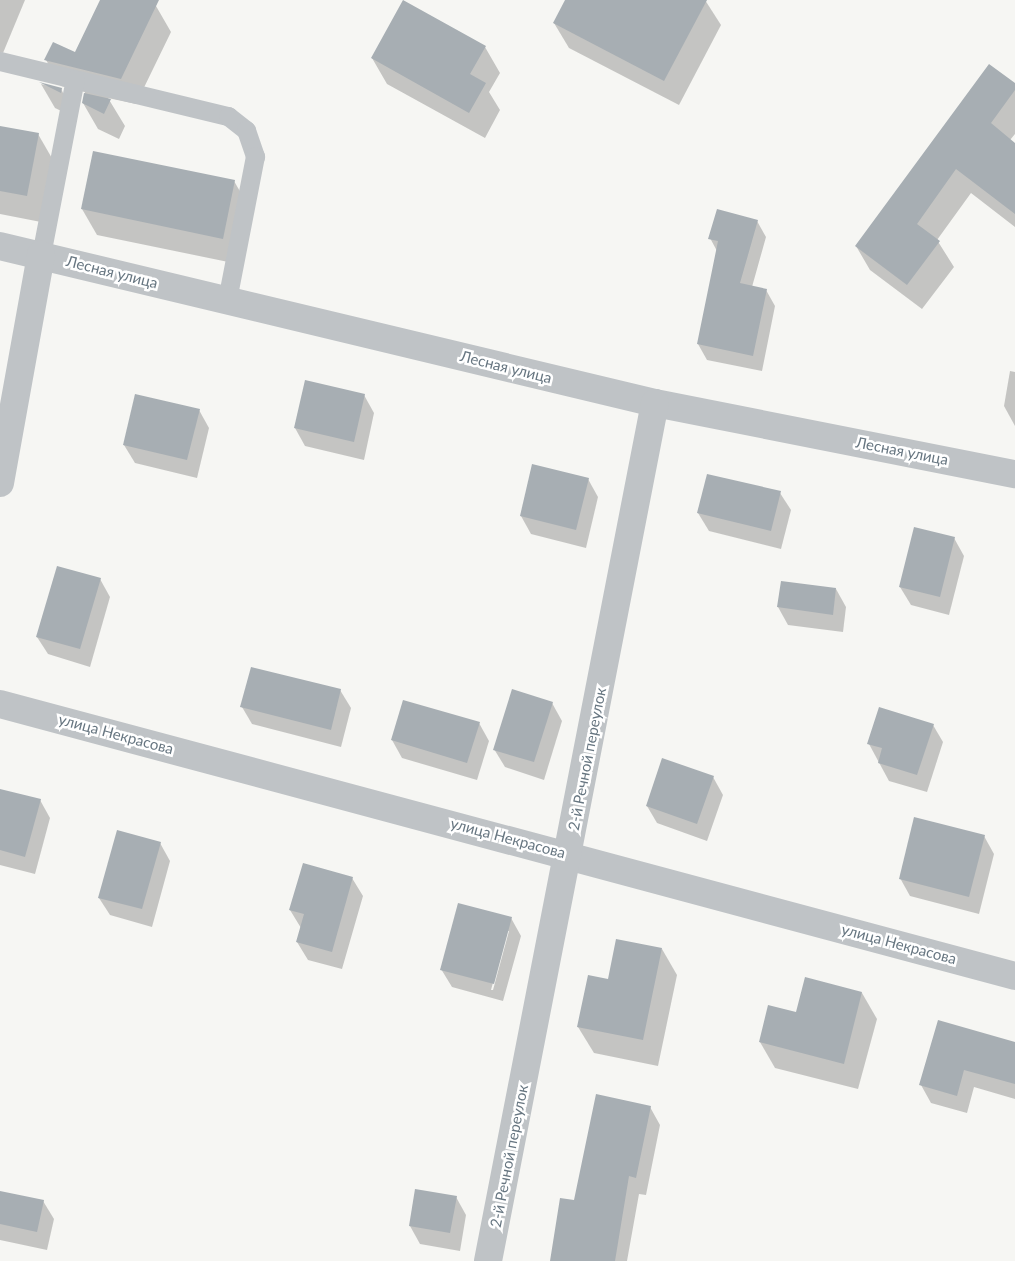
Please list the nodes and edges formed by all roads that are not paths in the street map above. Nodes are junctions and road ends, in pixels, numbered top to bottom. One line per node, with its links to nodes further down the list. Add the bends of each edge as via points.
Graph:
1 (0, 61): 2 (lane)
2 (75, 79): 4 (lane); 5 (lane, via 228,116 246,130 255,156)
3 (0, 246): 4 (street, Лесная улица)
4 (42, 255): 5 (street, Лесная улица); 8 (street)
5 (227, 300): 6 (street, Лесная улица)
6 (655, 403): 7 (street, Лесная улица); 10 (street, 2-й Речной переулок)
7 (1015, 474)
8 (0, 483)
9 (0, 704): 10 (street, улица Некрасова)
10 (568, 854): 11 (street, улица Некрасова); 12 (street, 2-й Речной переулок)
11 (1015, 976)
12 (488, 1261)

